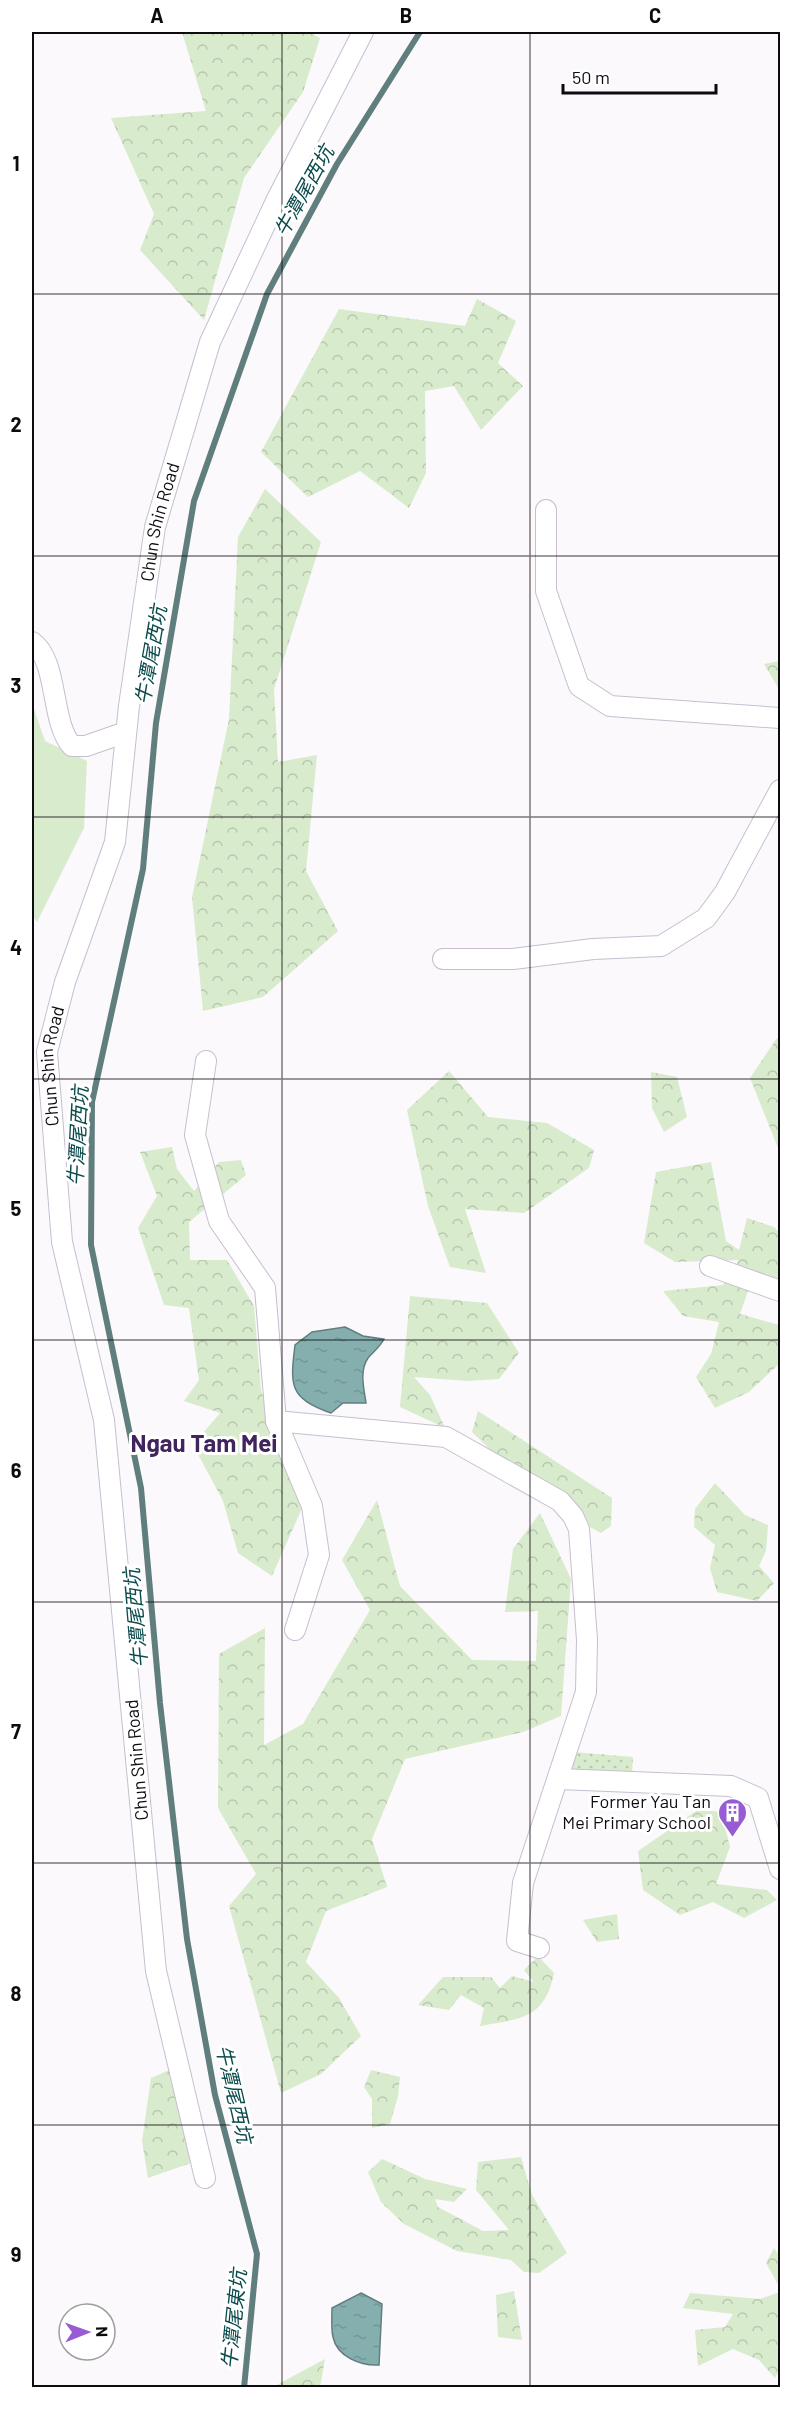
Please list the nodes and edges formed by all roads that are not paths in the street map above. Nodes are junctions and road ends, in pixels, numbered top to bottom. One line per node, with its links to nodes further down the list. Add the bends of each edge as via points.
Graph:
1 (363, 32): 5 (street, Chun Shin Road, via 277,199 210,342 155,526)
2 (546, 510): 4 (street, via 546,591 579,686 610,706)
3 (32, 642): 5 (street, via 38,646 51,680 63,736 72,746 86,746)
4 (780, 718)
5 (126, 732): 16 (street, Chun Shin Road, via 115,842 65,982 47,1052 62,1242 104,1420 156,1971)
6 (780, 790): 7 (street, via 725,892 706,918 661,946 513,959)
7 (443, 959)
8 (206, 1061): 11 (street, via 195,1135 219,1221 265,1288)
9 (711, 1266): 10 (street)
10 (780, 1291)
11 (276, 1421): 12 (street, via 312,1506 319,1555); 13 (street, via 446,1437 560,1501 573,1516 579,1529 587,1640 586,1692)
12 (295, 1630)
13 (559, 1779): 14 (street, via 731,1786 758,1798); 15 (street, via 523,1883 517,1941)
14 (780, 1869)
15 (539, 1948)
16 (205, 2178)

